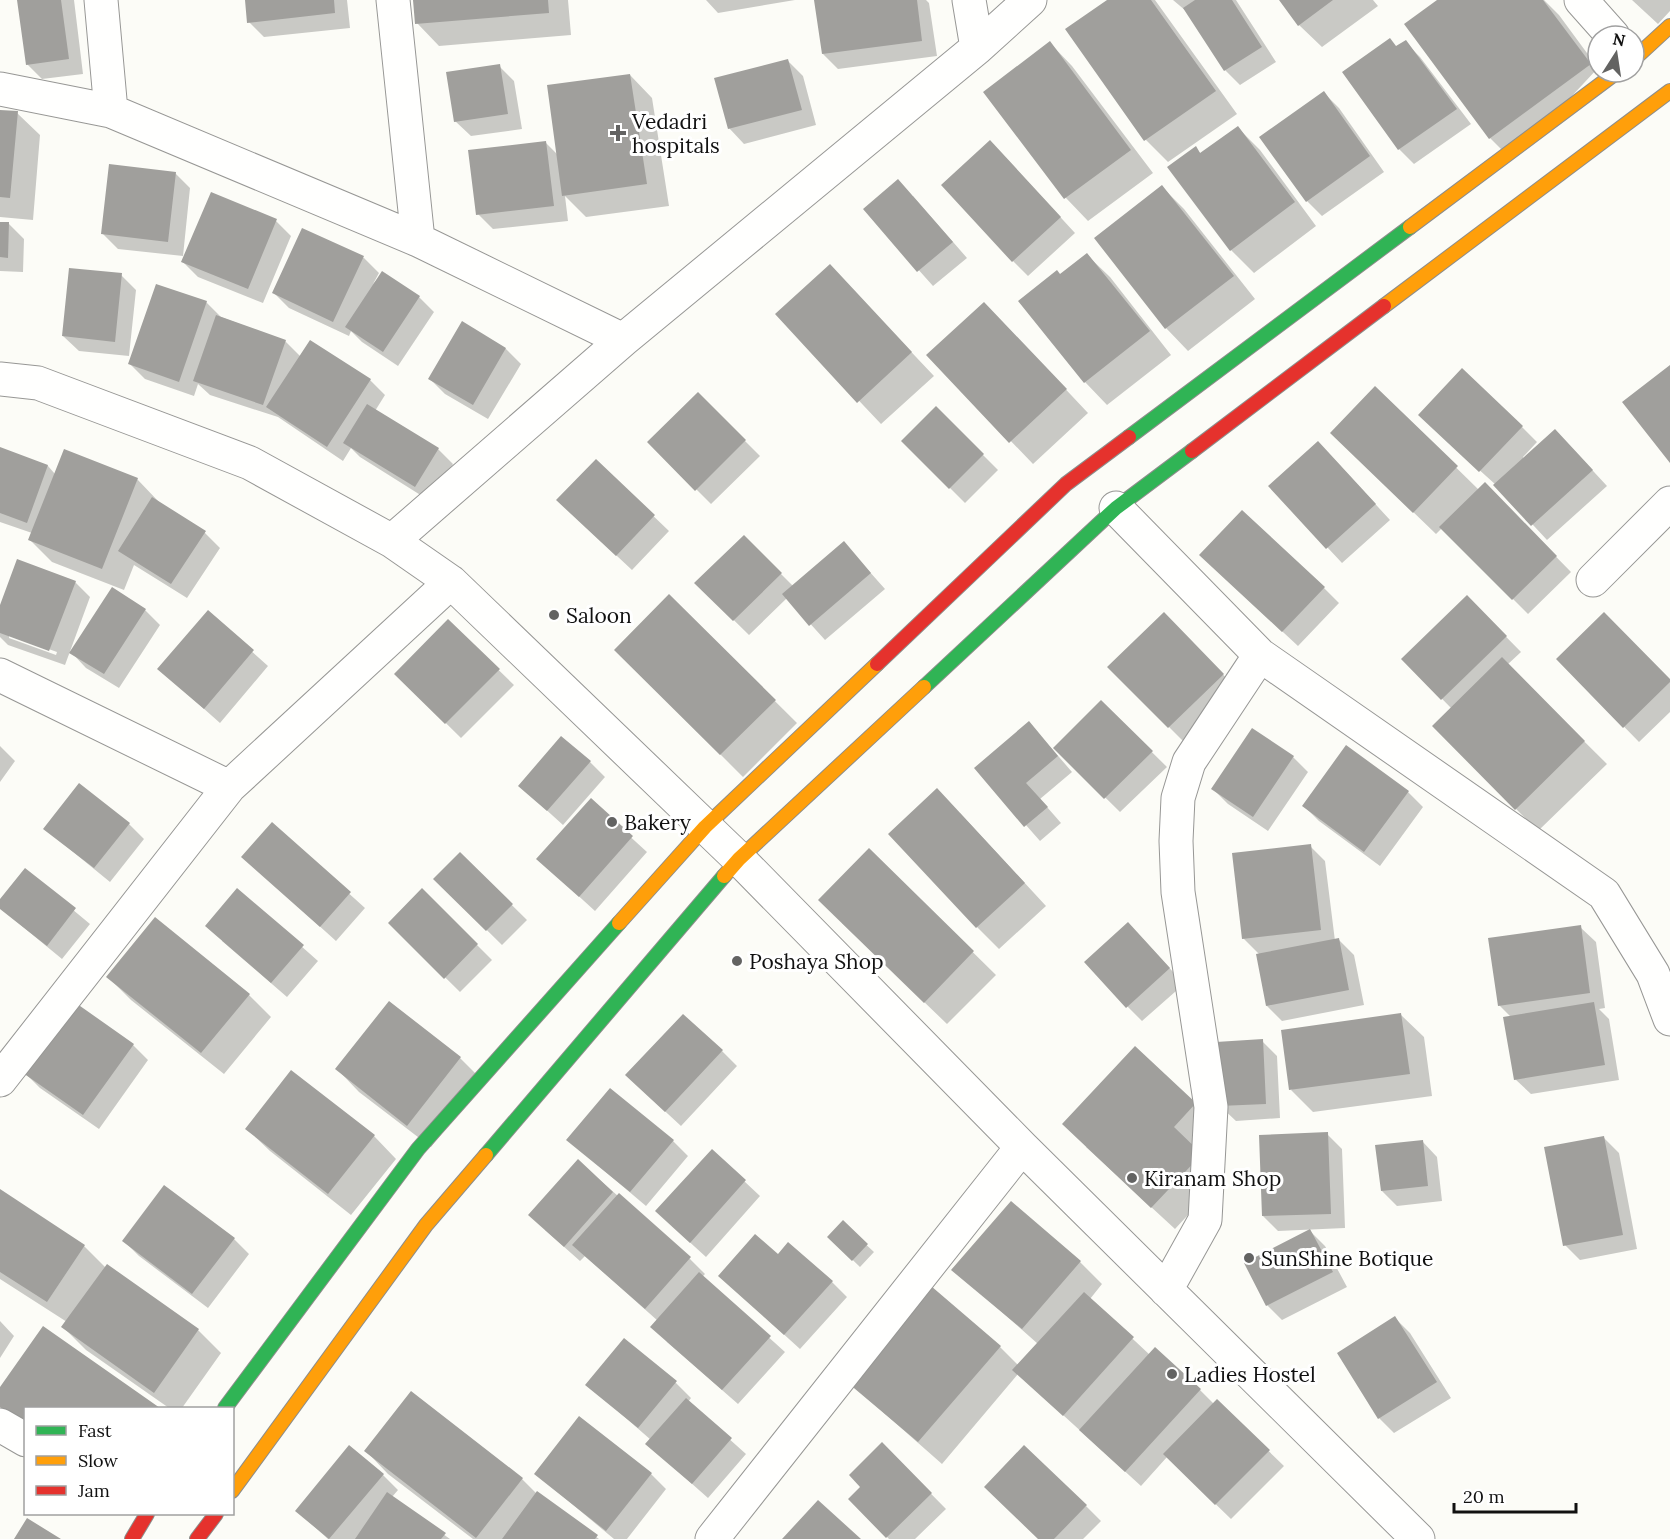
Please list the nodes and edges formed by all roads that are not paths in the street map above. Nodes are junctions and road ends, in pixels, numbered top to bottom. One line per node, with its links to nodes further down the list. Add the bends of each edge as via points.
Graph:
1 (101, 0): 13 (street)
2 (393, 0): 14 (street)
3 (969, 0): 8 (street)
4 (1030, 0): 8 (street)
5 (1581, 0): 6 (street)
6 (1602, 24)
7 (1670, 26): 9 (street)
8 (977, 48): 15 (street)
9 (1646, 49)
10 (1601, 84): 25 (street, via 1066,484)
11 (0, 89): 13 (street)
12 (1670, 91): 18 (street)
13 (111, 111): 14 (street)
14 (418, 240): 15 (street)
15 (623, 340): 19 (street)
16 (0, 379): 19 (street, via 38,383 250,463)
17 (1670, 503): 20 (street)
18 (1116, 508): 22 (street); 26 (street)
19 (392, 541): 21 (street)
20 (1593, 580)
21 (451, 582): 24 (street); 25 (street)
22 (1260, 655): 27 (street, via 1604,894 1653,974); 30 (street, via 1189,762 1178,798 1178,892 1212,1107 1205,1220)
23 (0, 675): 24 (street)
24 (229, 787): 28 (street)
25 (705, 827): 26 (street); 31 (street, via 418,1149)
26 (739, 859): 29 (street); 34 (street, via 426,1225)
27 (1670, 1019)
28 (0, 1080)
29 (1022, 1147): 30 (street); 39 (street)
30 (1166, 1290): 40 (street)
31 (226, 1407)
32 (0, 1425): 33 (street)
33 (24, 1439)
34 (234, 1488)
35 (146, 1515): 37 (street)
36 (215, 1515): 38 (street)
37 (132, 1539)
38 (197, 1539)
39 (712, 1539)
40 (1418, 1539)

